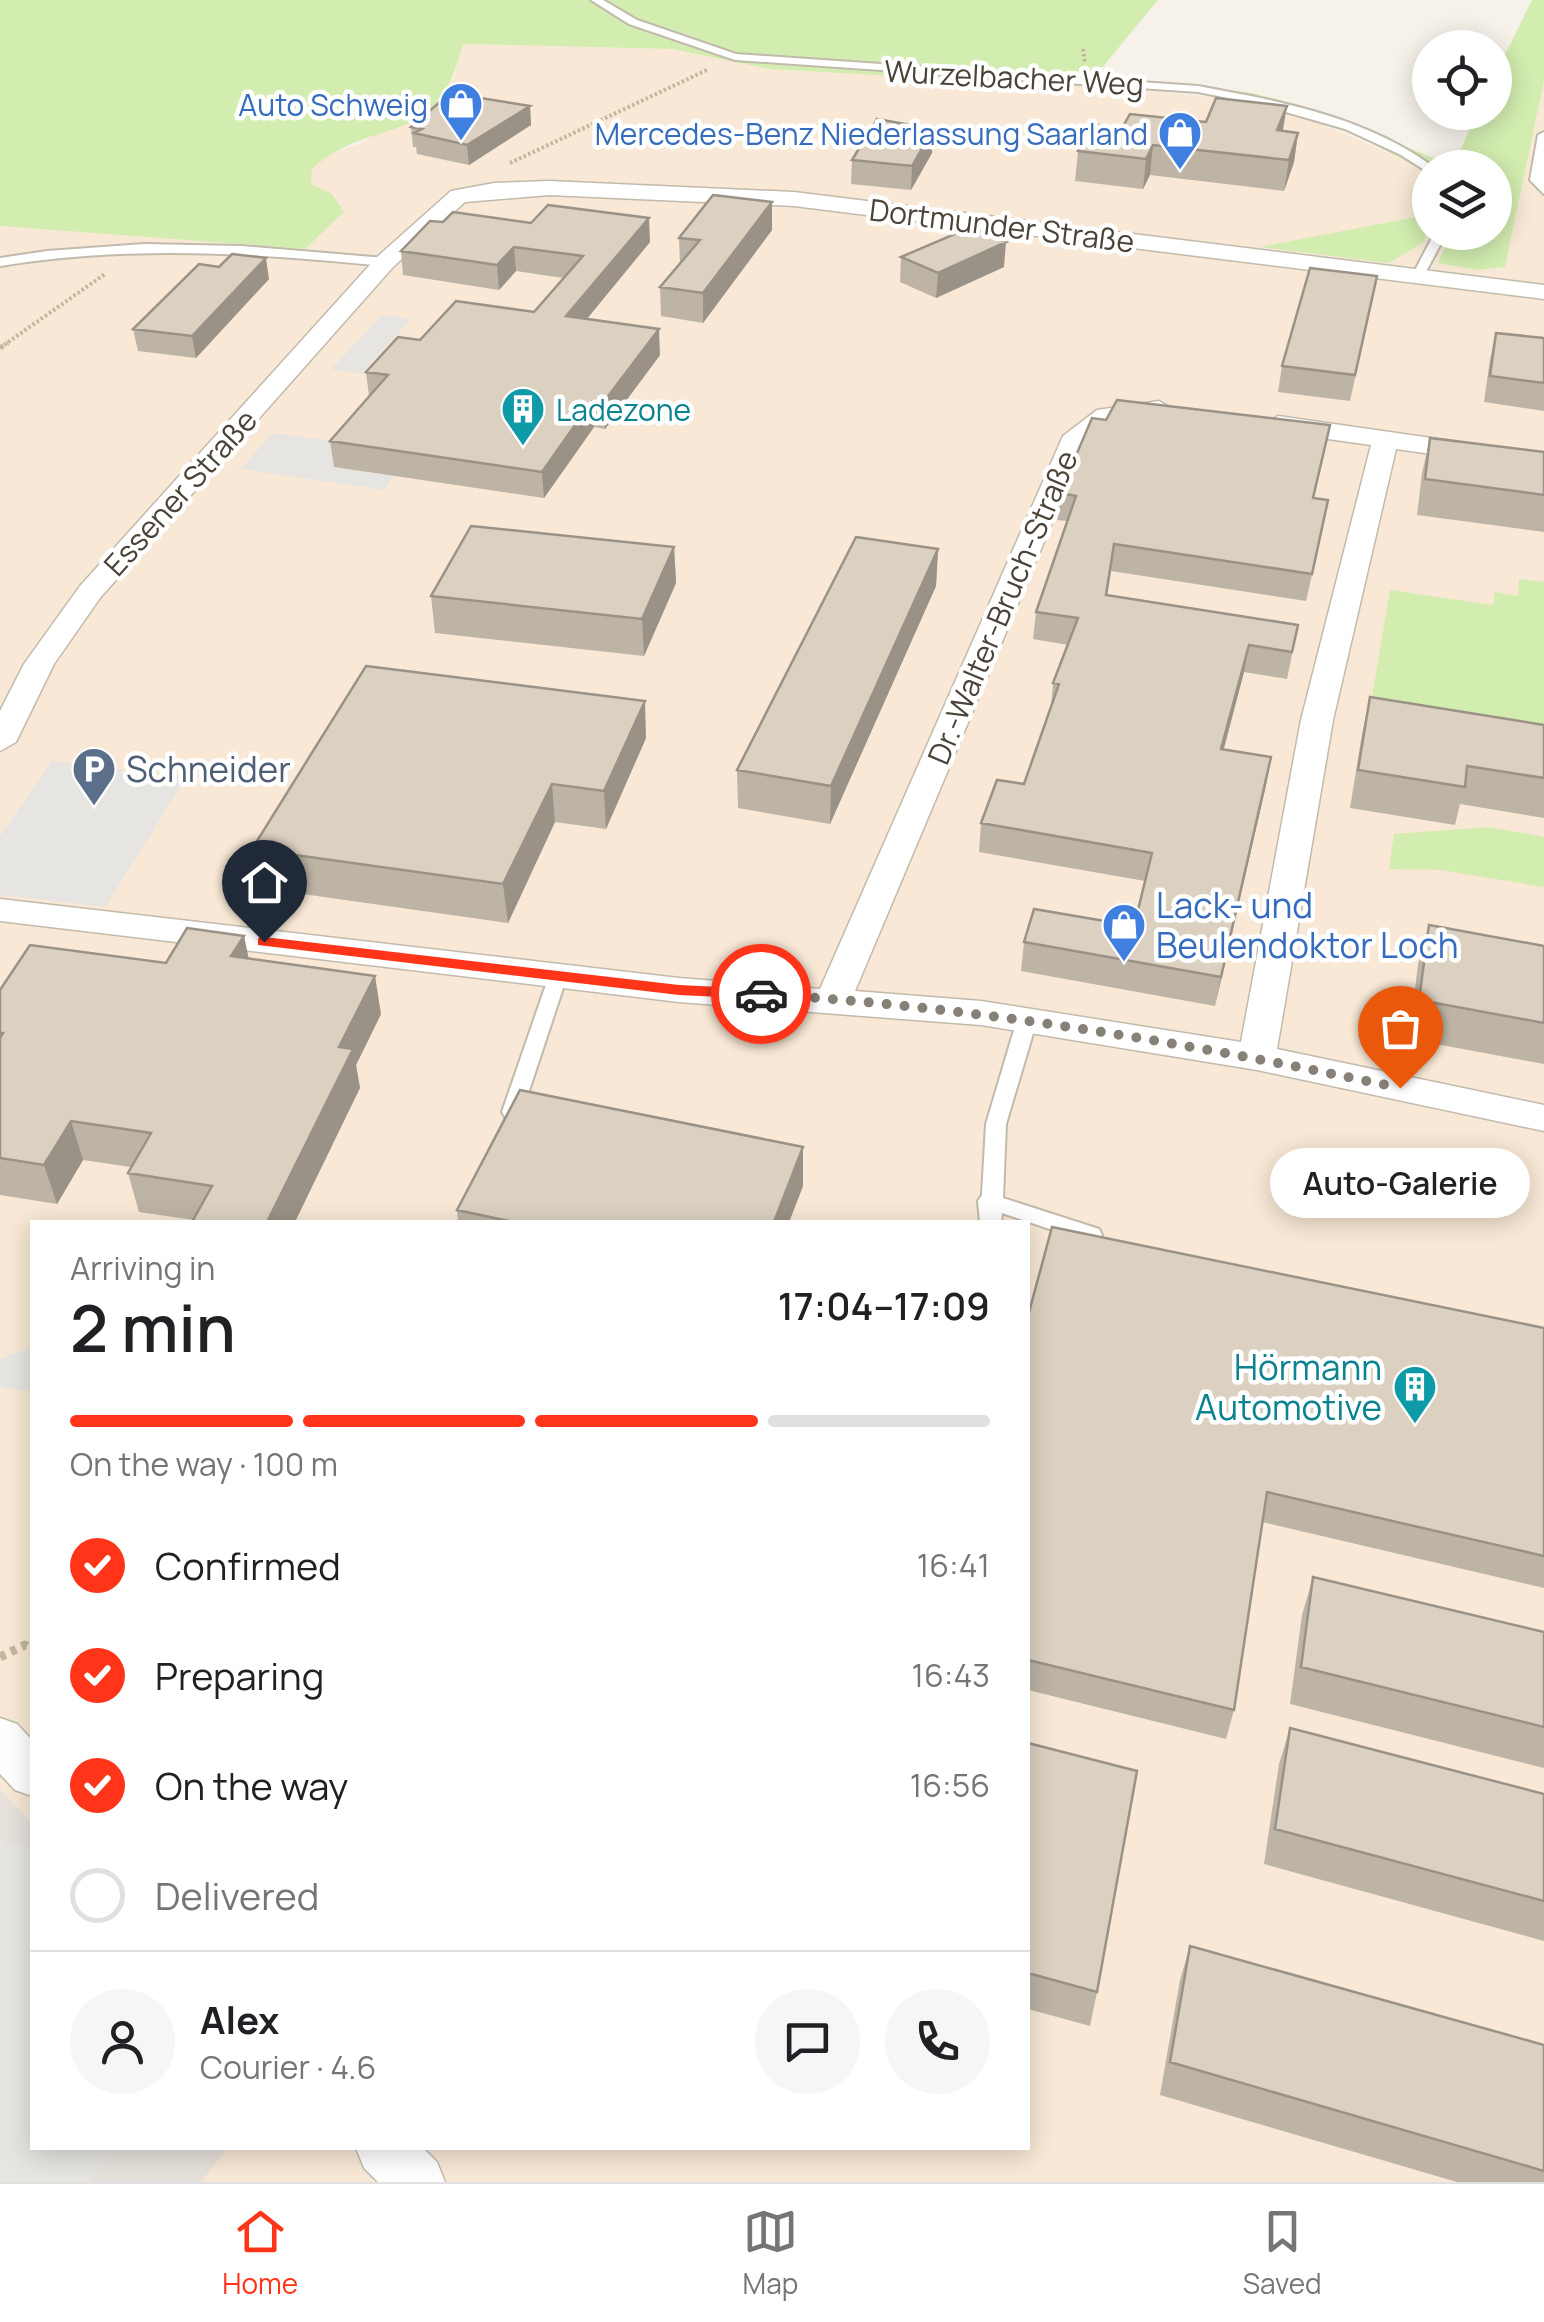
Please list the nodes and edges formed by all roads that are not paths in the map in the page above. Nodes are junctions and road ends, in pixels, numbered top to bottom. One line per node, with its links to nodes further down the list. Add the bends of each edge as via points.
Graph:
1 (596, 0): 3 (lane, Wurzelbacher Weg, via 633,22 735,56 1198,89 1308,114)
2 (1544, 135): 4 (lane, via 1536,180)
3 (1412, 159)
4 (1544, 190)
5 (460, 196): 8 (street, Essener Straße); 9 (street, Dortmunder Straße, via 587,189 794,199)
6 (1431, 250): 9 (lane)
7 (0, 262): 8 (lane, via 138,250 288,252)
8 (385, 262): 15 (street, Essener Straße, via 90,592 40,664)
9 (1417, 278): 10 (street, Dortmunder Straße)
10 (1544, 292)
11 (1182, 409): 18 (street, Dr.-Walter-Bruch-Straße, via 1106,414 1076,436)
12 (1256, 421): 13 (street)
13 (1385, 441): 14 (street); 20 (street, via 1317,720)
14 (1544, 462)
15 (0, 742)
16 (0, 910): 17 (street)
17 (558, 976): 18 (street); 22 (lane)
18 (834, 998): 19 (street)
19 (1028, 1020): 20 (street); 23 (lane, via 996,1124)
20 (1257, 1058): 21 (street)
21 (1544, 1118)
22 (501, 1136)
23 (990, 1212): 24 (lane)
24 (1024, 1220)
25 (1030, 1221): 26 (lane)
26 (1105, 1238)
27 (0, 1740): 28 (street)
28 (30, 1772)
29 (386, 2150): 30 (street)
30 (417, 2182)

